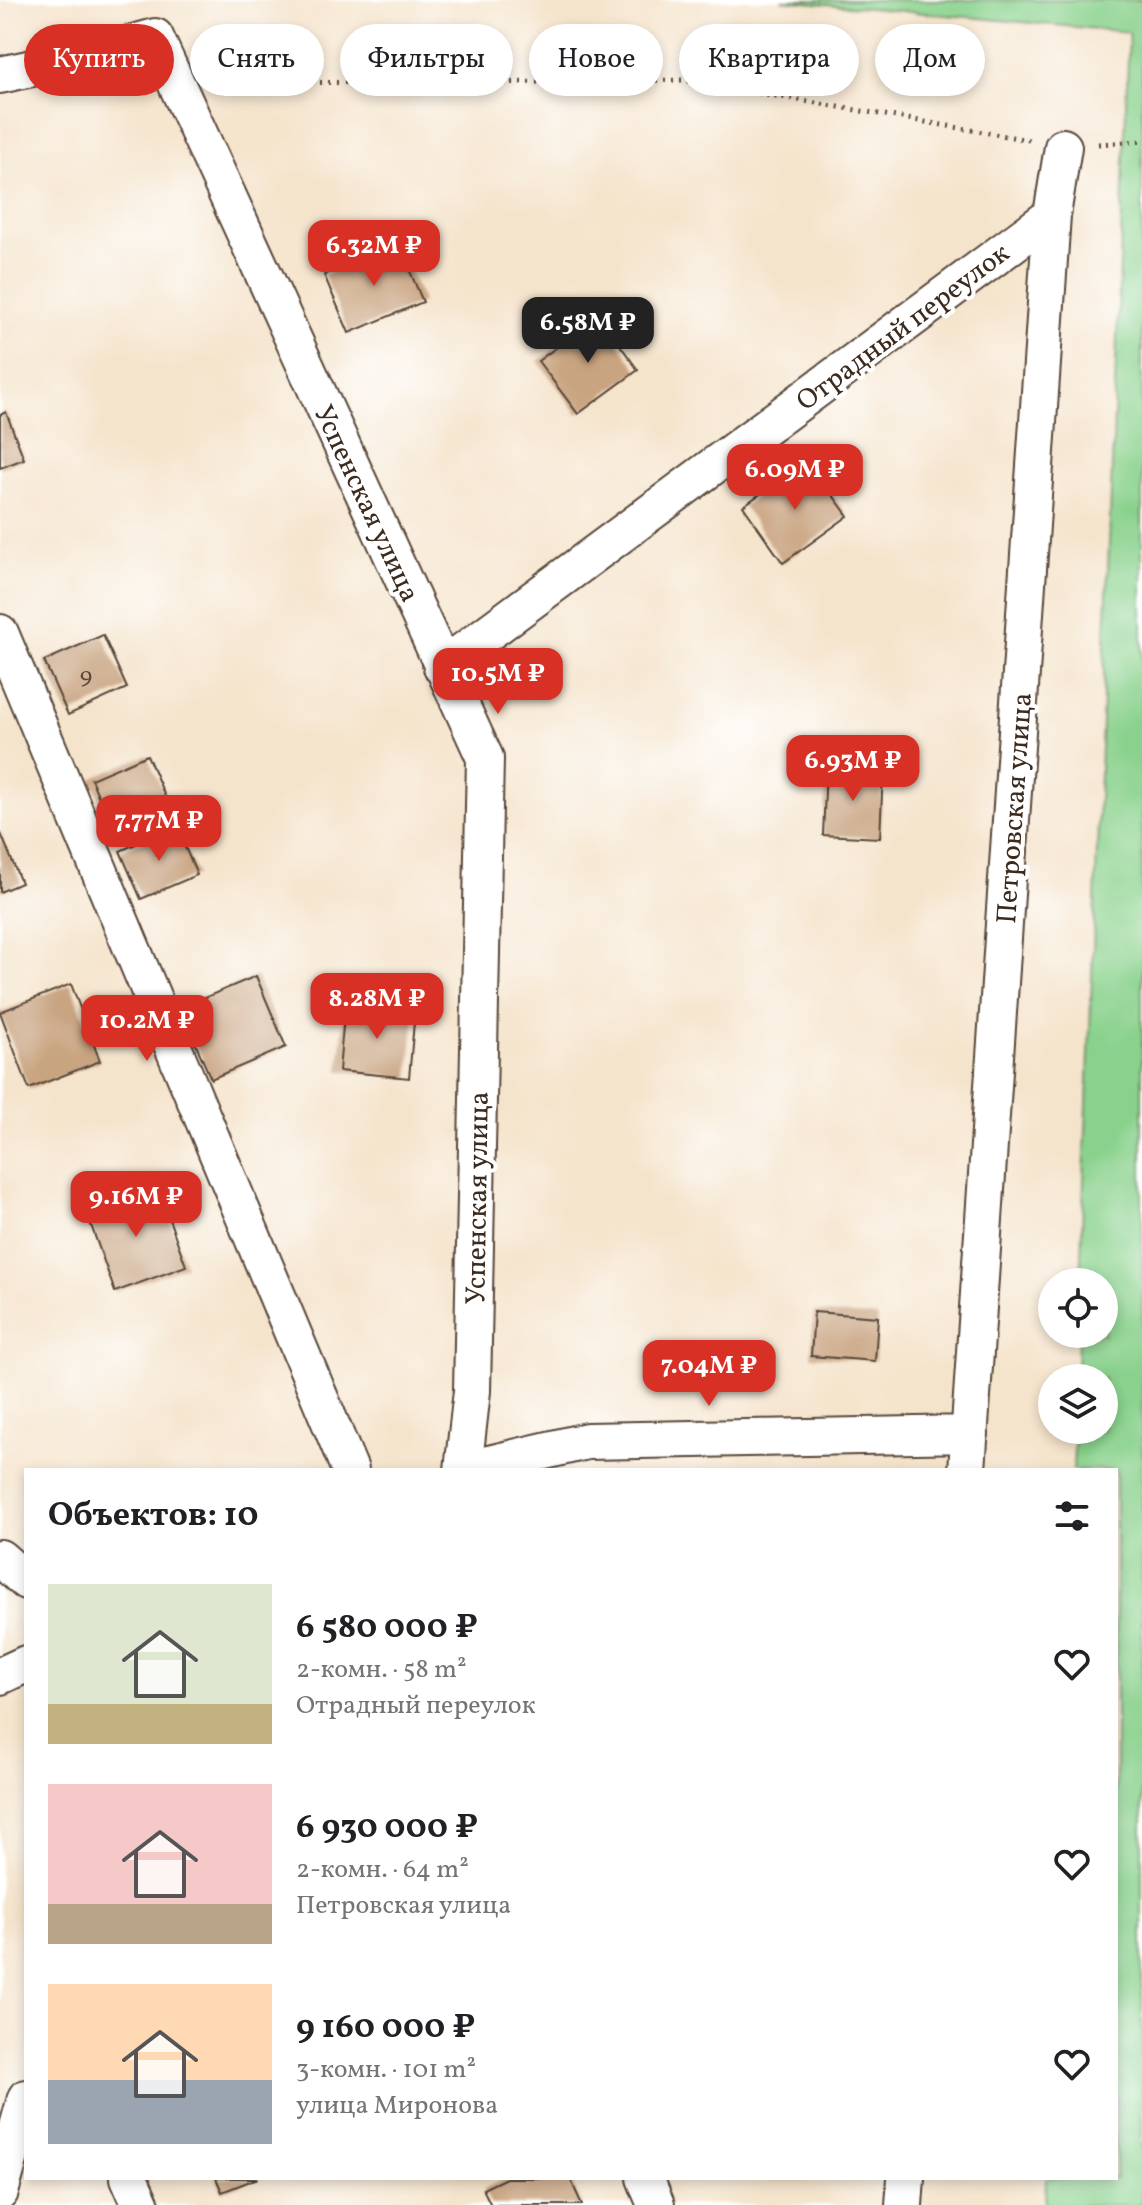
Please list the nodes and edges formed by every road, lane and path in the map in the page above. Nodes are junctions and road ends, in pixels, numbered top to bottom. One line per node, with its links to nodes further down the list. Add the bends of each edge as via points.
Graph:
1 (0, 75): 2 (street, Успенская улица, via 155,37)
2 (175, 82): 4 (path, via 683,80); 7 (street, Успенская улица)
3 (1142, 141): 4 (path)
4 (1063, 147): 5 (street, Петровская улица)
5 (1052, 215): 7 (street, Отрадный переулок); 8 (street, Петровская улица)
6 (0, 633): 9 (street)
7 (442, 667): 10 (street, Успенская улица, via 485,758 472,1391)
8 (970, 1434): 11 (street, via 587,1441); 12 (street, Петровская улица)
9 (349, 1468)
10 (463, 1468)
11 (472, 1468)
12 (967, 1468)
13 (0, 1558): 14 (street)
14 (24, 1579)
15 (24, 1665): 16 (street)
16 (0, 1676)
17 (24, 2105): 21 (street)
18 (130, 2180): 22 (street)
19 (646, 2180): 23 (street)
20 (906, 2180): 24 (street)
21 (0, 2192)
22 (141, 2205)
23 (656, 2205)
24 (904, 2205)

